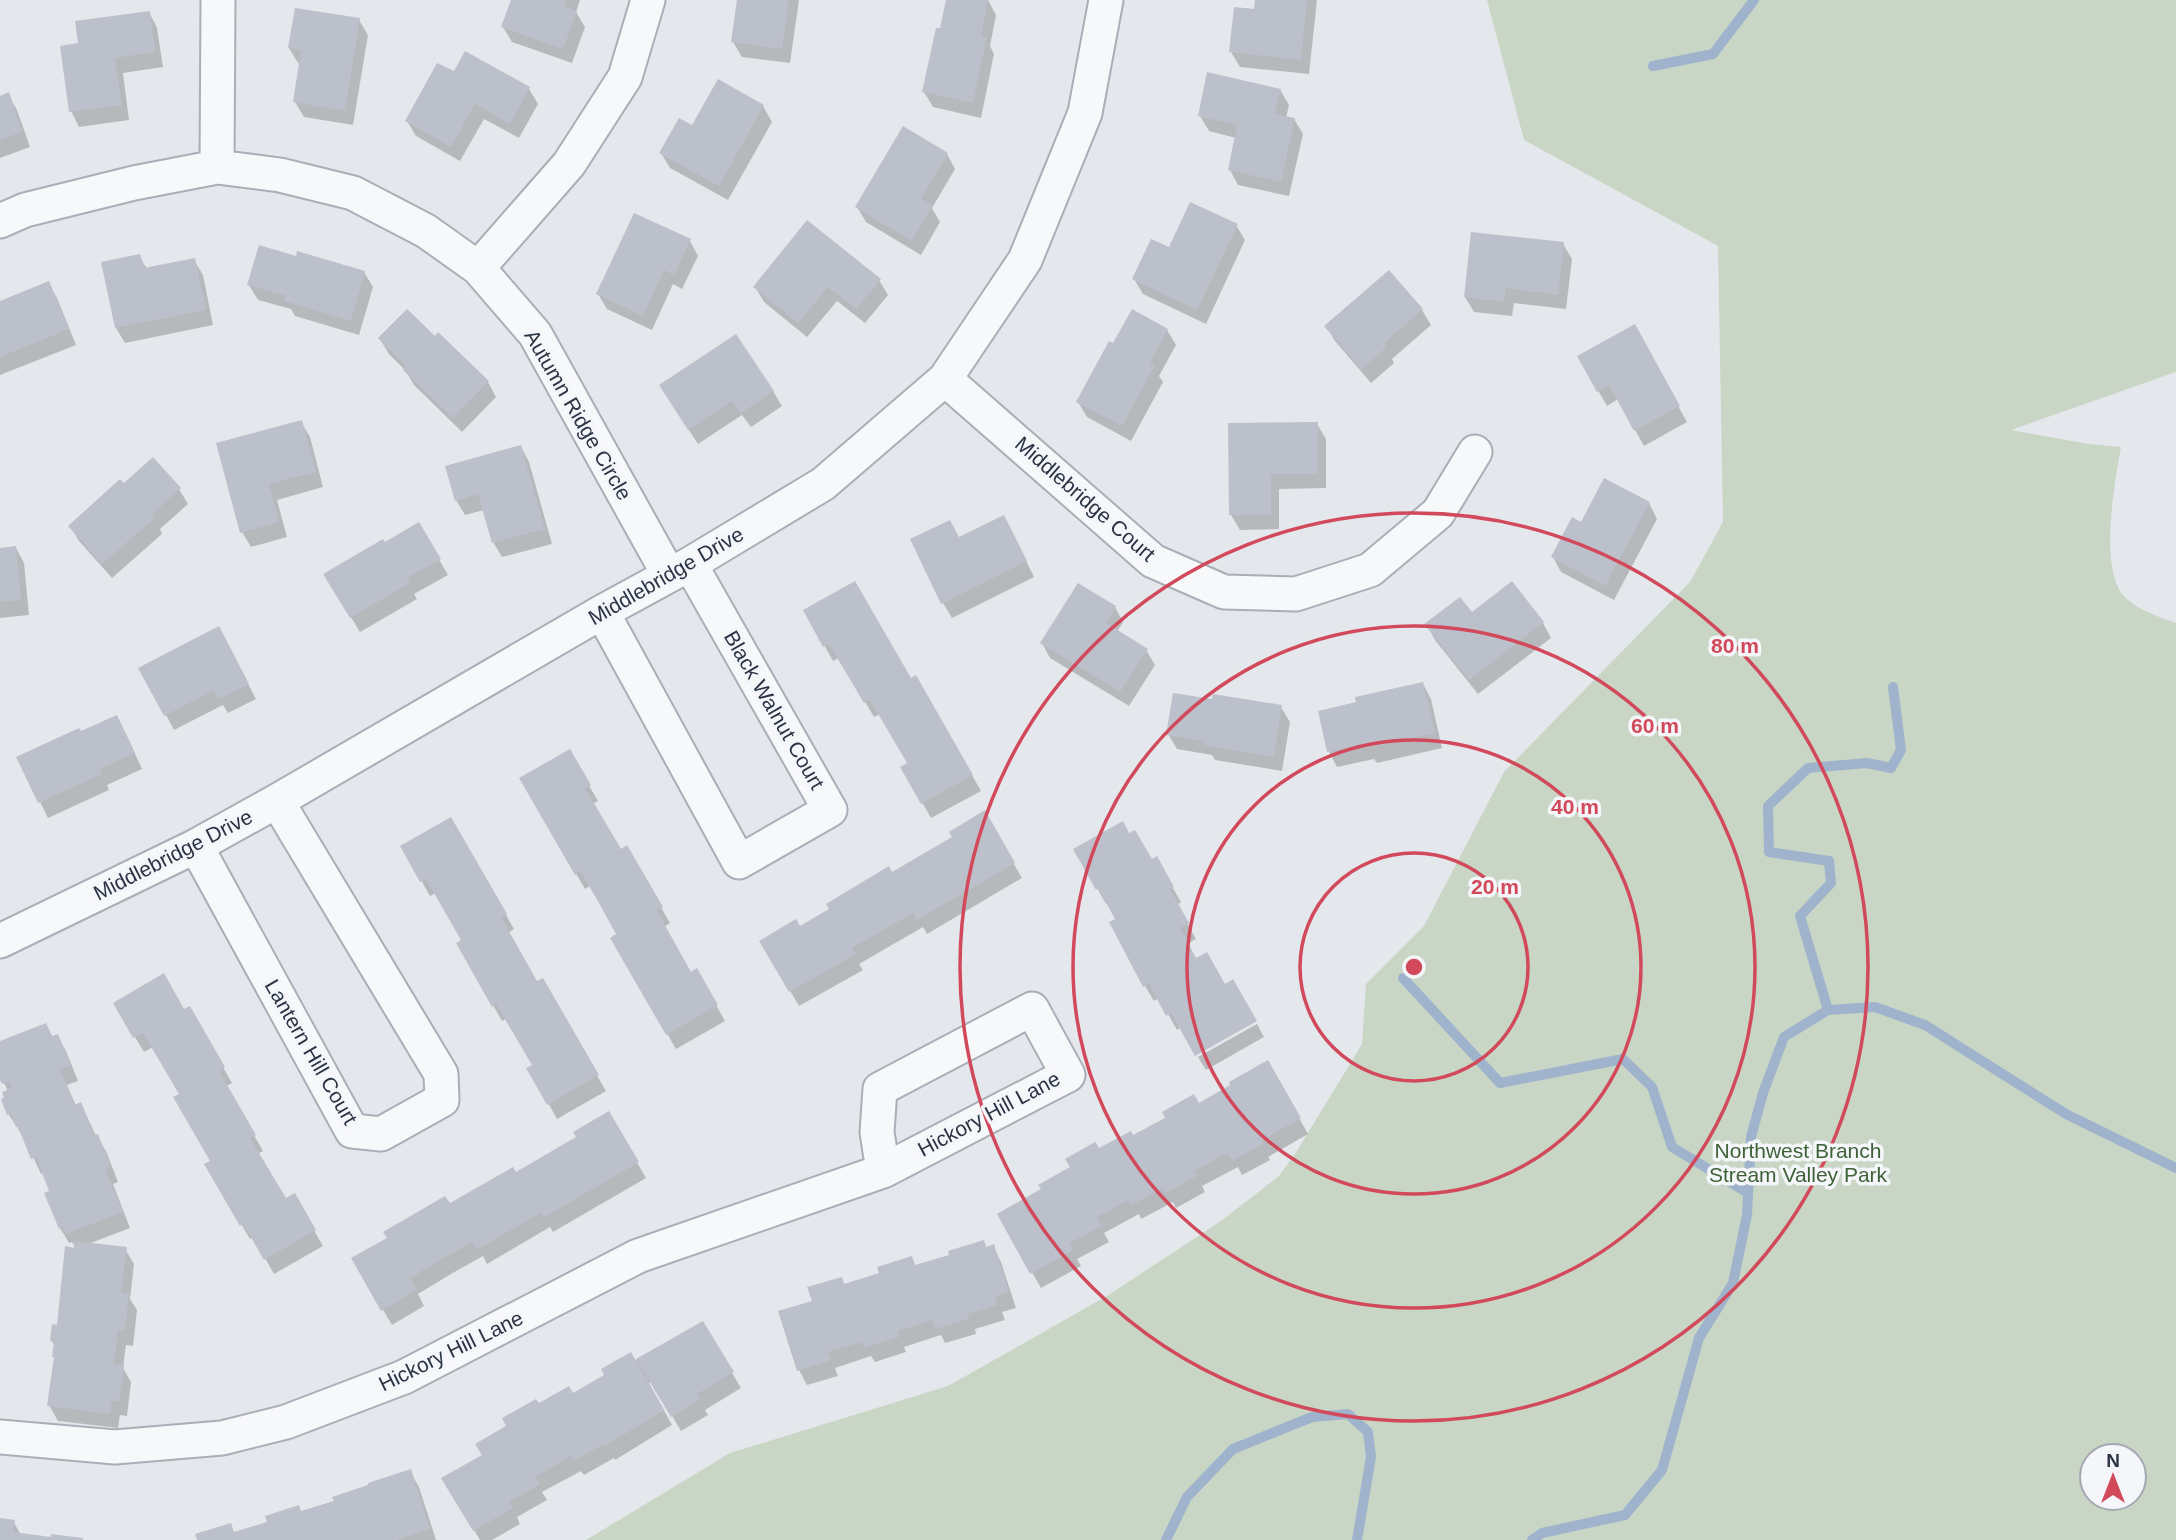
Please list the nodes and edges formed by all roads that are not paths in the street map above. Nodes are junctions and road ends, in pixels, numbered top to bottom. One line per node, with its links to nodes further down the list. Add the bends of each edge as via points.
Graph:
1 (218, 0): 4 (street)
2 (648, 0): 6 (street, via 625,77 569,164)
3 (1106, 0): 7 (street, Middlebridge Drive, via 1085,113 1026,260)
4 (217, 167): 5 (street, Autumn Ridge Circle, via 25,210); 6 (street, Autumn Ridge Circle, via 280,175 353,193 426,231)
5 (0, 221)
6 (478, 268): 9 (street, Autumn Ridge Circle, via 535,334)
7 (945, 379): 8 (street, Middlebridge Court, via 1153,561 1224,592 1296,594 1370,570 1438,513); 9 (street, Middlebridge Drive, via 823,484)
8 (1475, 452)
9 (680, 569): 10 (street, Middlebridge Drive); 10 (street, Black Walnut Court, via 830,810 739,862)
10 (601, 612): 11 (street, Middlebridge Drive)
11 (277, 802): 12 (street, Middlebridge Drive); 12 (street, Lantern Hill Court, via 441,1074 442,1100 382,1133 352,1131)
12 (196, 846): 13 (street, Middlebridge Drive)
13 (0, 941)
14 (883, 1171): 14 (street, Hickory Hill Lane, via 1068,1075 1032,1009 880,1089 877,1132); 15 (street, Hickory Hill Lane, via 638,1256 404,1377 286,1422 222,1438 115,1447)
15 (0, 1437)

